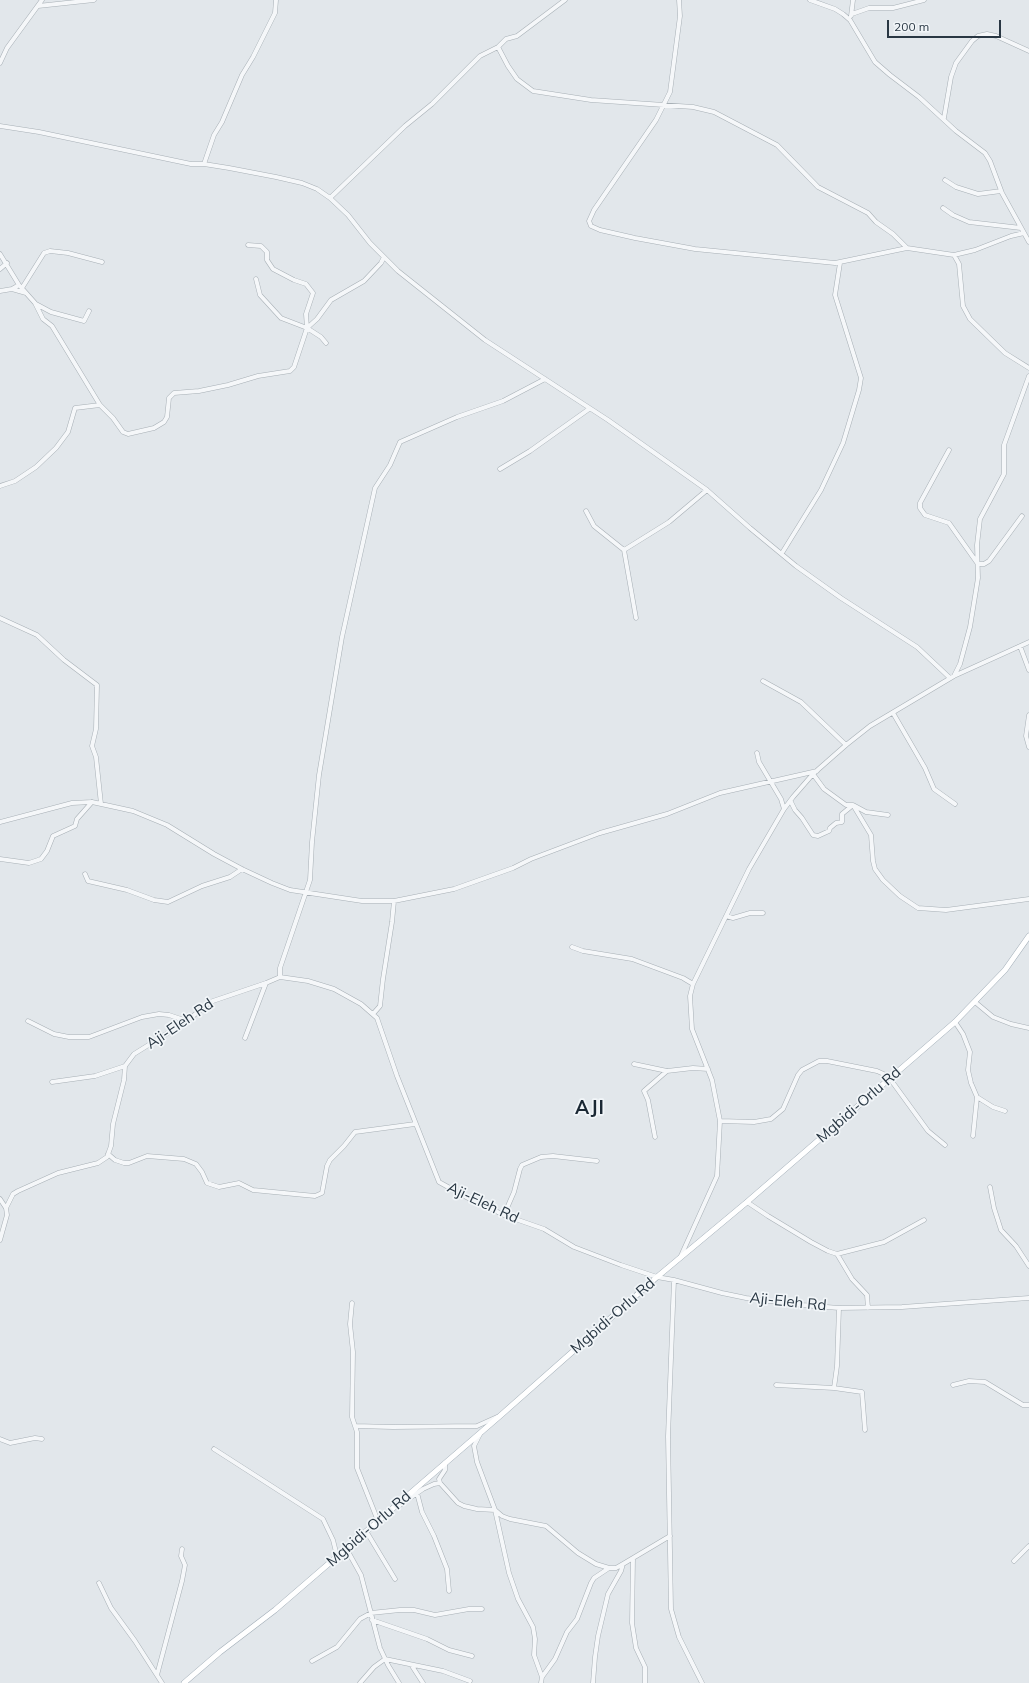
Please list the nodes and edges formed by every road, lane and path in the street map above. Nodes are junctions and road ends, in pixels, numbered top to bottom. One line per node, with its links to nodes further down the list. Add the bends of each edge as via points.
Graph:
1 (42, 0): 9 (street)
2 (94, 0): 9 (street)
3 (276, 0): 18 (street, via 275,13 242,75)
4 (565, 0): 12 (street)
5 (680, 0): 15 (street, via 670,92)
6 (810, 0): 11 (street, via 835,9)
7 (854, 0): 10 (street)
8 (924, 0): 10 (street, via 893,8 870,8)
9 (38, 6): 14 (street, via 7,48)
10 (852, 14): 11 (street)
11 (850, 20): 16 (street, via 875,62)
12 (498, 47): 15 (street, via 517,79 533,90 590,100); 21 (street, via 480,56)
13 (1029, 51): 16 (street, via 996,36 978,36 956,63)
14 (0, 63)
15 (665, 105): 27 (street, via 702,108 766,138 777,145 818,187 868,213); 33 (street, via 594,210 588,221 591,226 634,238 695,249)
16 (944, 118): 20 (street, via 956,131 985,153)
17 (0, 126): 18 (street, via 190,164)
18 (204, 164): 21 (street, via 302,183)
19 (945, 180): 20 (street, via 956,187 978,194)
20 (1001, 191): 23 (street)
21 (330, 198): 30 (street)
22 (944, 208): 23 (street, via 969,222)
23 (1021, 228): 24 (street)
24 (1024, 233): 25 (street); 29 (street)
25 (1029, 242)
26 (248, 245): 42 (street, via 261,246 266,252 266,260 273,269 306,284 313,293 306,314)
27 (907, 248): 29 (street); 33 (street, via 873,254)
28 (0, 254): 32 (street)
29 (954, 255): 44 (street, via 959,264 963,306 970,319 1004,353)
30 (384, 257): 42 (street, via 364,281 330,300 317,319); 46 (street, via 485,340)
31 (102, 262): 36 (street, via 50,251 44,253)
32 (7, 263): 34 (street); 36 (street)
33 (840, 264): 56 (street, via 835,295 861,378 859,390 843,443 821,490)
34 (0, 269)
35 (256, 279): 42 (street, via 260,295 281,318)
36 (20, 287): 37 (street); 39 (street)
37 (12, 289): 38 (street); 39 (street)
38 (0, 291)
39 (26, 292): 40 (street)
40 (35, 303): 41 (street, via 51,312 84,321); 47 (street)
41 (89, 311)
42 (307, 328): 43 (street); 47 (street, via 294,367 290,371 199,391 174,393 169,398 166,421 154,428 125,434)
43 (326, 343)
44 (1029, 368)
45 (1029, 376): 57 (street, via 1004,445 1004,474 980,519)
46 (545, 379): 48 (street); 84 (street, via 503,401 457,417 400,442 390,465 375,488 342,637 319,774 310,880)
47 (100, 405): 51 (street, via 74,408 68,432 56,448 20,478)
48 (589, 408): 50 (street, via 530,451); 52 (street)
49 (949, 450): 57 (street, via 920,503 920,508 925,515 949,523)
50 (500, 469)
51 (0, 486)
52 (708, 490): 55 (street, via 668,522); 56 (street)
53 (586, 511): 55 (street, via 594,526)
54 (1022, 516): 57 (street, via 989,561)
55 (624, 550): 59 (street)
56 (782, 553): 63 (street, via 841,598 917,648)
57 (978, 564): 63 (street, via 970,627 960,664)
58 (0, 618): 75 (street, via 37,635 64,660 97,684 96,729 92,746 96,758)
59 (636, 618)
60 (1029, 642): 61 (street)
61 (1020, 646): 62 (street); 63 (street)
62 (1029, 670)
63 (952, 677): 65 (street)
64 (763, 681): 67 (street, via 802,702)
65 (894, 713): 67 (street, via 870,726); 76 (street, via 926,768 934,789)
66 (1029, 715): 68 (street, via 1026,736)
67 (846, 744): 70 (street)
68 (1029, 747)
69 (757, 753): 72 (street, via 759,762)
70 (817, 771): 71 (street); 72 (street)
71 (813, 774): 74 (street); 77 (street, via 824,789 846,805)
72 (771, 781): 78 (street); 86 (street, via 720,793 666,814 600,833 454,889)
73 (92, 802): 75 (street); 80 (street, via 72,803); 81 (street, via 77,819 75,826 53,836 41,859 29,863)
74 (791, 802): 77 (street, via 813,835 818,836 829,831 836,823 842,822 842,814); 78 (street)
75 (101, 804): 82 (street, via 133,811 167,825)
76 (954, 804)
77 (852, 805): 79 (street, via 866,812); 85 (street, via 871,835 875,869 900,896 918,908 946,910)
78 (784, 809): 88 (street, via 749,869)
79 (888, 815)
80 (0, 822)
81 (0, 859)
82 (242, 869): 83 (street, via 230,877 202,886 168,902 88,881); 84 (street, via 272,884)
83 (85, 874)
84 (305, 893): 86 (street, via 362,901); 91 (street, via 280,968)
85 (1029, 899)
86 (394, 901): 95 (street, via 380,1006)
87 (763, 912): 88 (street, via 733,918)
88 (726, 916): 93 (street)
89 (1029, 936): 94 (main road, Mgbidi-Orlu Rd, via 1005,970)
90 (572, 947): 93 (street, via 632,959)
91 (280, 976): 92 (street, Aji-Eleh Rd); 95 (street, Aji-Eleh Rd, via 334,989 361,1004)
92 (266, 983): 97 (street, Aji-Eleh Rd, via 210,1002); 100 (street)
93 (693, 984): 103 (street, via 690,996 692,1029)
94 (975, 1002): 98 (main road, Mgbidi-Orlu Rd); 99 (street, via 993,1017)
95 (372, 1014): 110 (street, Aji-Eleh Rd, via 378,1018)
96 (28, 1021): 97 (street, via 54,1034 69,1037 89,1037 142,1017 159,1014)
97 (187, 1021): 102 (street, Aji-Eleh Rd, via 134,1054)
98 (955, 1022): 105 (main road, Mgbidi-Orlu Rd); 107 (street, via 970,1052 971,1083)
99 (1029, 1028)
100 (245, 1038)
101 (634, 1064): 104 (street)
102 (125, 1066): 106 (street, Aji-Eleh Rd, via 95,1076); 114 (street)
103 (708, 1069): 104 (street); 109 (street)
104 (668, 1071): 112 (street, via 644,1091)
105 (891, 1078): 109 (street, via 882,1072 819,1061 802,1070 783,1109 771,1119 754,1122); 113 (street, via 928,1131); 118 (main road, Mgbidi-Orlu Rd)
106 (52, 1082)
107 (977, 1097): 108 (street); 111 (street)
108 (1004, 1111)
109 (720, 1121): 124 (street, via 717,1176)
110 (415, 1124): 114 (street, via 355,1132 330,1160 322,1193 315,1196 253,1190 239,1183 219,1187 207,1183 196,1164 184,1159 147,1156 124,1163); 120 (street, Aji-Eleh Rd, via 439,1182)
111 (973, 1136)
112 (655, 1137)
113 (945, 1145)
114 (108, 1154): 119 (street, via 98,1163 58,1173 18,1191 13,1194)
115 (597, 1161): 120 (street, via 553,1156 541,1157 522,1165)
116 (990, 1187): 125 (street, via 1001,1230 1016,1246)
117 (0, 1199): 119 (street)
118 (748, 1202): 123 (street, via 811,1242); 124 (main road, Mgbidi-Orlu Rd)
119 (6, 1208): 122 (street, via 7,1215)
120 (504, 1215): 126 (street, Aji-Eleh Rd, via 544,1229 574,1246 621,1266)
121 (924, 1220): 123 (street, via 884,1242)
122 (0, 1240)
123 (837, 1254): 131 (street, via 852,1280 867,1295)
124 (679, 1258): 126 (main road, Mgbidi-Orlu Rd)
125 (1029, 1266)
126 (657, 1278): 127 (street, Aji-Eleh Rd); 136 (main road, Mgbidi-Orlu Rd)
127 (674, 1280): 130 (street, Aji-Eleh Rd, via 746,1298); 150 (street, via 668,1429)
128 (1029, 1298): 131 (street, Aji-Eleh Rd)
129 (352, 1303): 137 (street, via 352,1417)
130 (839, 1308): 131 (street, Aji-Eleh Rd); 134 (street)
131 (868, 1308)
132 (776, 1385): 134 (street)
133 (953, 1385): 135 (street, via 985,1382 1023,1405)
134 (834, 1388): 138 (street, via 862,1392)
135 (1029, 1405)
136 (501, 1415): 137 (street, via 477,1426); 139 (main road, Mgbidi-Orlu Rd)
137 (355, 1426): 148 (street, via 357,1468)
138 (864, 1430)
139 (480, 1433): 143 (main road, Mgbidi-Orlu Rd); 146 (street, via 474,1446 477,1462)
140 (0, 1439): 141 (street, via 10,1443)
141 (42, 1439)
142 (214, 1449): 154 (street, via 322,1519 333,1540)
143 (445, 1463): 144 (street); 147 (main road, Mgbidi-Orlu Rd)
144 (440, 1483): 145 (street); 146 (street, via 464,1506)
145 (417, 1493): 147 (street); 161 (street, via 422,1512 447,1570)
146 (495, 1510): 158 (street, via 510,1519 546,1526 578,1553 596,1564); 170 (street, via 509,1572 518,1599 533,1627 534,1655)
147 (388, 1512): 148 (main road, Mgbidi-Orlu Rd)
148 (378, 1521): 149 (main road, Mgbidi-Orlu Rd)
149 (366, 1531): 152 (main road, Mgbidi-Orlu Rd); 159 (street)
150 (670, 1536): 155 (street); 180 (street, via 671,1609 679,1637)
151 (1029, 1546): 156 (street)
152 (346, 1548): 154 (main road, Mgbidi-Orlu Rd); 163 (street, via 361,1575)
153 (182, 1549): 169 (street, via 185,1565 182,1582)
154 (337, 1556): 173 (main road, Mgbidi-Orlu Rd)
155 (633, 1558): 157 (street); 179 (street, via 632,1623 636,1648 645,1667)
156 (1014, 1561)
157 (623, 1564): 158 (street); 178 (street, via 606,1601 596,1650)
158 (609, 1568): 170 (street, via 591,1582 577,1619)
159 (395, 1580)
160 (99, 1583): 169 (street, via 111,1608)
161 (449, 1591)
162 (482, 1609): 163 (street, via 435,1615 414,1610)
163 (371, 1613): 164 (street); 167 (street, via 360,1619 337,1647)
164 (372, 1620): 165 (street, via 427,1639 449,1650); 166 (street)
165 (472, 1656)
166 (385, 1659): 168 (street); 174 (street); 175 (street)
167 (312, 1661)
168 (412, 1666): 171 (street, via 443,1671); 176 (street)
169 (157, 1675): 172 (street)
170 (542, 1677): 177 (street)
171 (470, 1681)
172 (162, 1683)
173 (184, 1683)
174 (360, 1683)
175 (399, 1683)
176 (422, 1683)
177 (541, 1683)
178 (593, 1683)
179 (646, 1683)
180 (702, 1683)

